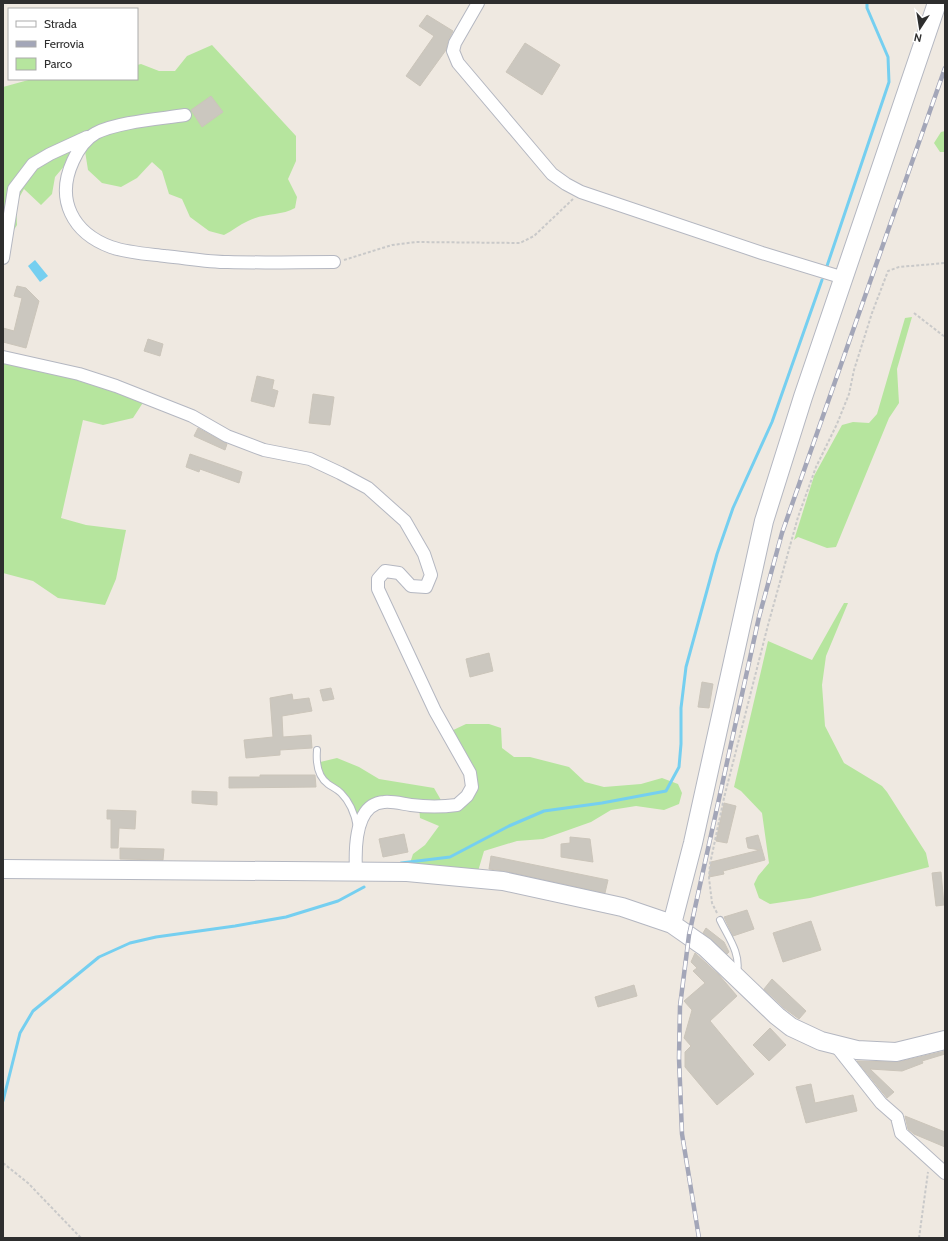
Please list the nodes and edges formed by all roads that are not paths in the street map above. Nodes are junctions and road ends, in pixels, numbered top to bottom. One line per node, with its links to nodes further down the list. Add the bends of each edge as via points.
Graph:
1 (478, 3): 7 (street, via 455,43 453,51 458,63 552,174 581,192)
2 (937, 3): 7 (street)
3 (185, 115): 4 (street, via 132,123)
4 (95, 134): 5 (street, via 33,164 14,189); 6 (street, via 80,147 70,168 65,192 69,212 82,229 96,240 137,252 210,261)
5 (3, 258)
6 (334, 262)
7 (844, 278): 14 (street, via 764,521 693,844)
8 (3, 357): 10 (street, via 78,374 116,386 192,416 227,436 258,448 310,459 368,488 405,521 424,554 431,575 426,587 411,586 399,573 384,571 378,579 378,589 435,711 470,774 472,787 457,806 419,806 384,802 374,805 366,812)
9 (317, 750): 10 (lane, via 316,763 320,776 341,792 349,804)
10 (358, 828): 12 (street)
11 (3, 869): 12 (street)
12 (356, 872): 14 (street, via 407,872 503,881 622,908)
13 (720, 920): 15 (lane, via 737,952 739,962)
14 (672, 924): 15 (street, via 705,947)
15 (736, 976): 17 (street, via 762,1004 791,1027)
16 (945, 1040): 17 (street, via 896,1052)
17 (836, 1046): 18 (street, via 881,1103 897,1117 901,1133)
18 (945, 1173)

